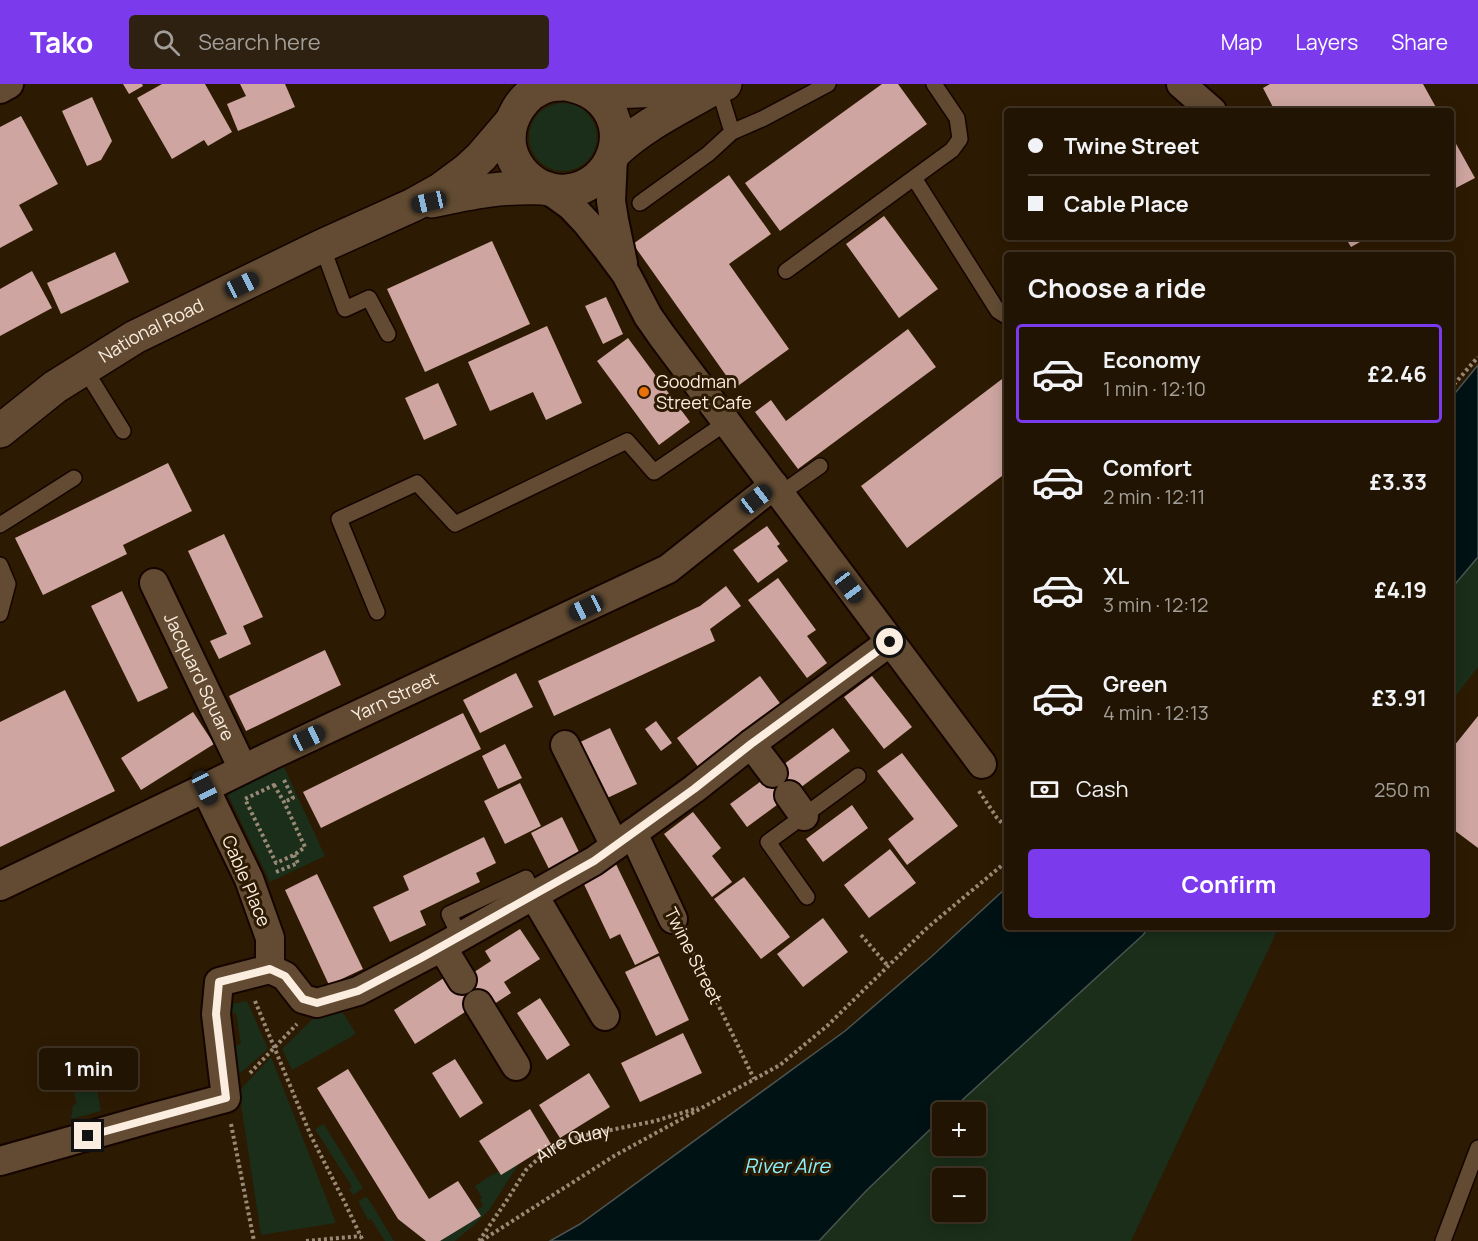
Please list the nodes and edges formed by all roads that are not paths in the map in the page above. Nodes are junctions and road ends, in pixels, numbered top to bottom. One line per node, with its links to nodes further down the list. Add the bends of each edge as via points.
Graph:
1 (9, 84): 6 (street)
2 (828, 84): 8 (lane)
3 (934, 84): 10 (lane, via 957,118 960,139 952,150)
4 (575, 86): 5 (street, via 612,92); 7 (street, via 550,85); 9 (street, via 605,104 617,136)
5 (719, 86): 8 (lane); 9 (street, via 644,128)
6 (0, 89)
7 (513, 107): 11 (street, via 511,153 531,181); 13 (street, National Road, via 489,149 467,170)
8 (732, 132): 12 (lane)
9 (614, 155): 11 (street, via 606,170 584,187); 16 (street, via 611,201)
10 (914, 178): 15 (lane); 17 (lane)
11 (547, 189): 13 (street, National Road, via 478,191); 16 (street, via 587,223)
12 (640, 203)
13 (413, 206): 14 (street, National Road)
14 (322, 246): 18 (lane, via 345,309 369,298); 19 (street, National Road, via 135,337)
15 (786, 271)
16 (626, 274): 20 (street, via 648,316)
17 (1004, 315)
18 (388, 334)
19 (84, 368): 21 (street, National Road); 22 (lane)
20 (727, 422): 25 (street); 29 (lane, via 654,472 627,441 455,524 417,483 339,519)
21 (0, 431)
22 (123, 431)
23 (820, 466): 25 (lane)
24 (74, 478): 26 (lane)
25 (777, 489): 31 (street); 35 (street, Yarn Street, via 668,569)
26 (0, 525)
27 (0, 565): 30 (lane, via 8,584)
28 (154, 583): 35 (street, Jacquard Square)
29 (377, 612)
30 (0, 614)
31 (890, 642): 32 (street); 34 (street)
32 (751, 744): 36 (street); 39 (street)
33 (565, 745): 39 (street, Twine Street)
34 (982, 764)
35 (243, 769): 38 (street, Yarn Street)
36 (773, 772)
37 (858, 776): 42 (lane, via 797,806 768,842)
38 (205, 788): 40 (street, Yarn Street); 45 (street, Cable Place, via 249,879 267,927 270,938)
39 (624, 839): 41 (street, via 594,861); 43 (street, Twine Street)
40 (0, 886)
41 (533, 894): 44 (street); 48 (street)
42 (807, 897)
43 (673, 919)
44 (451, 942): 45 (street, via 358,991 317,1003 303,999 285,976); 46 (street)
45 (257, 972): 51 (street, via 219,982 216,1014 226,1098)
46 (462, 980)
47 (478, 1004): 49 (street)
48 (605, 1016)
49 (516, 1066)
50 (1478, 1148): 52 (lane)
51 (0, 1161)
52 (1443, 1241)

